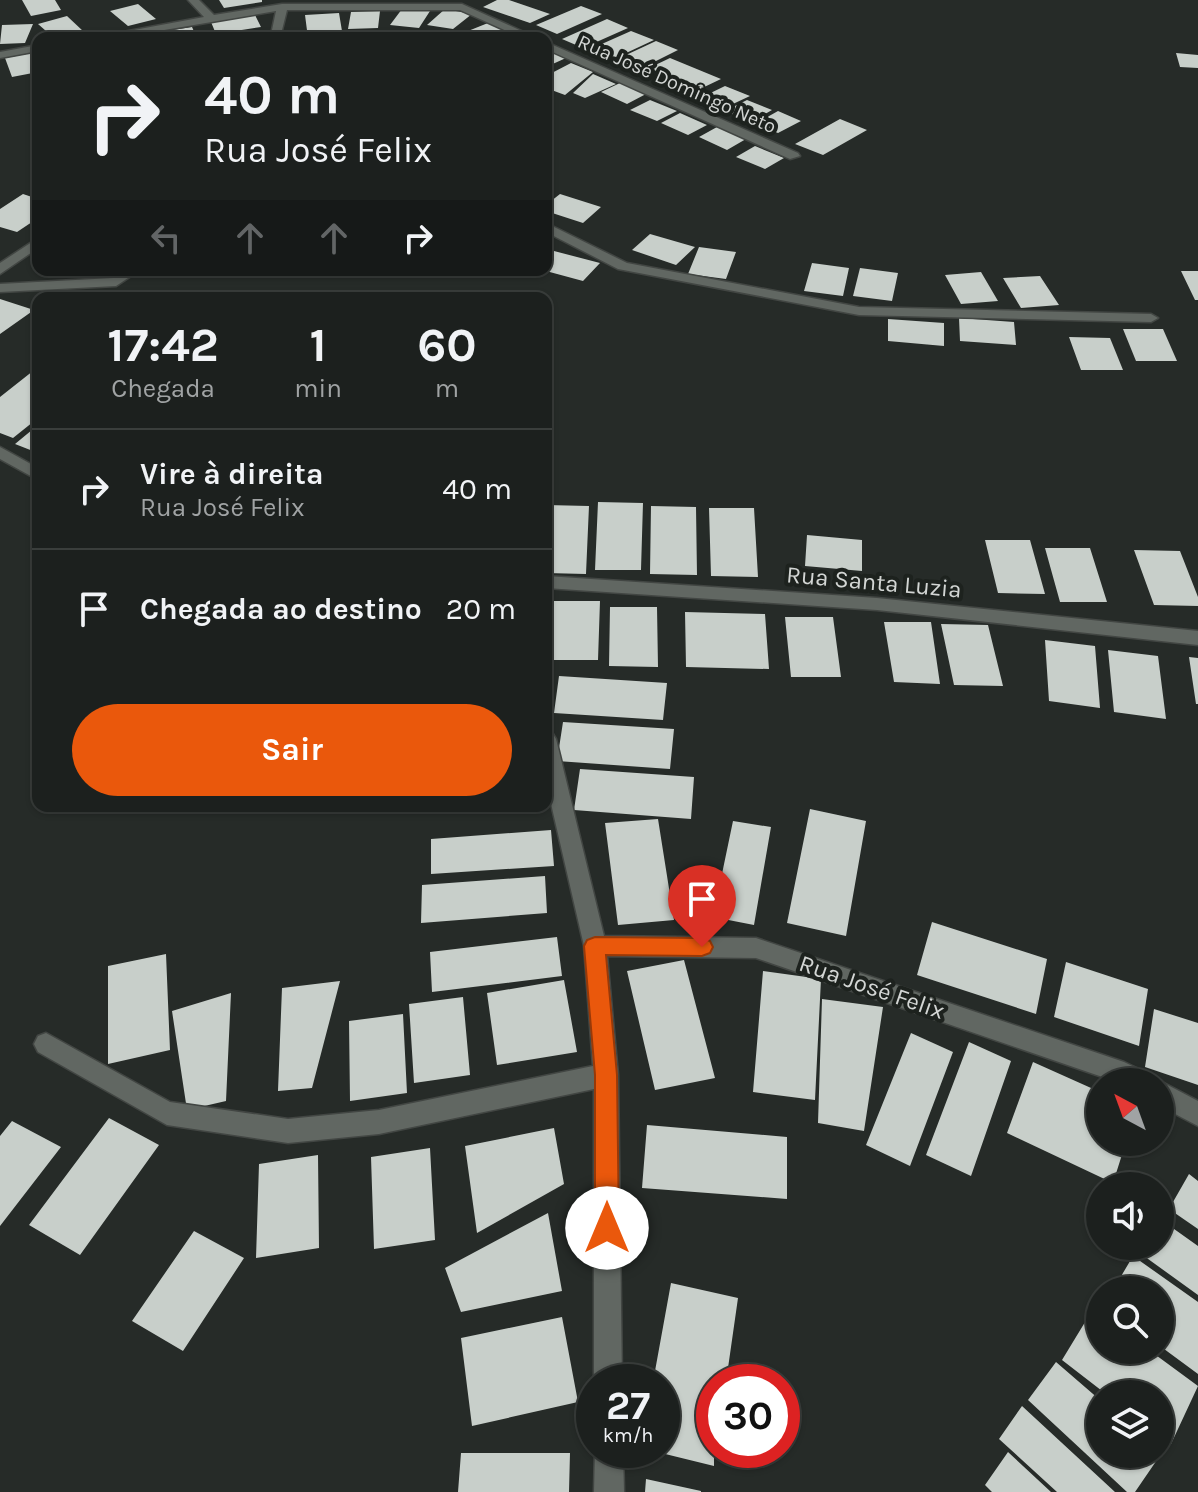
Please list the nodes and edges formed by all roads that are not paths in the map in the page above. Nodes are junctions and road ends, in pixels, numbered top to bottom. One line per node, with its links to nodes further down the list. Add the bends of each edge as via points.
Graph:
1 (193, 0): 4 (street)
2 (294, 0): 3 (street)
3 (282, 7): 4 (street); 6 (street); 7 (street, via 462,7)
4 (211, 18): 5 (street)
5 (131, 32)
6 (278, 32)
7 (518, 32)
8 (552, 48): 11 (street, Rua José Domingo Neto)
9 (32, 49): 10 (street)
10 (0, 55)
11 (794, 156)
12 (552, 230): 17 (street, via 623,266 859,311)
13 (32, 246): 14 (street)
14 (0, 270)
15 (124, 276): 16 (street, via 116,282)
16 (0, 288)
17 (1151, 318)
18 (0, 452): 19 (street)
19 (32, 471)
20 (552, 582): 21 (street, Rua Santa Luzia, via 877,604)
21 (1198, 638)
22 (552, 764): 23 (street)
23 (595, 946): 25 (street, Rua José Felix, via 756,948); 26 (street)
24 (46, 1044): 26 (street, via 167,1113 288,1131 379,1122)
25 (1109, 1068)
26 (606, 1075): 29 (street)
27 (1174, 1101): 28 (street)
28 (1198, 1114)
29 (608, 1364)
30 (609, 1468): 31 (street)
31 (609, 1492)

